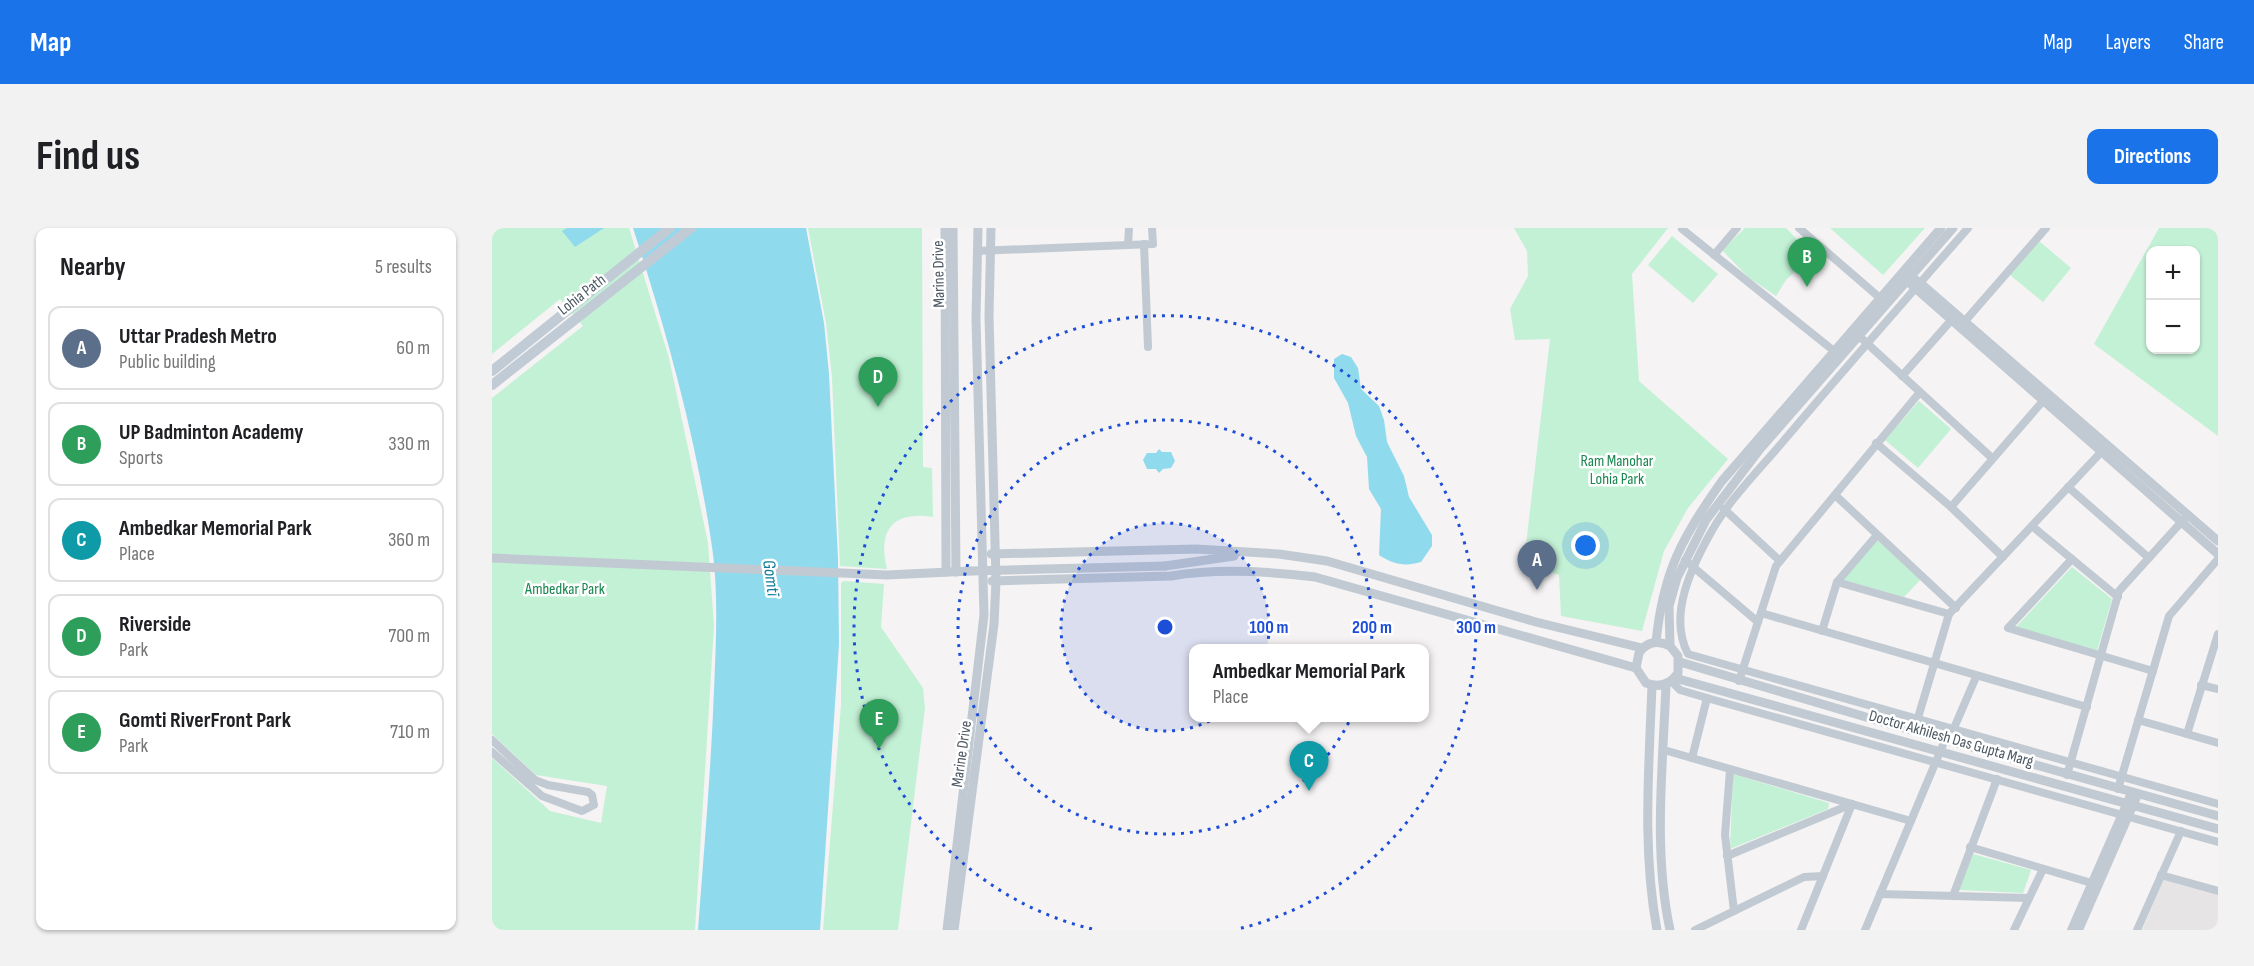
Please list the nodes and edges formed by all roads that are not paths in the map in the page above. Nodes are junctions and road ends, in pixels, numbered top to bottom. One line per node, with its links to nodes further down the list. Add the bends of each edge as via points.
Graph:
1 (670, 228): 30 (main road, Lohia Path)
2 (691, 228): 32 (main road, Lohia Path)
3 (945, 228): 60 (street, Marine Drive)
4 (953, 228): 60 (street, Marine Drive)
5 (978, 228): 19 (street, Marine Drive)
6 (992, 228): 18 (street, Marine Drive)
7 (1129, 228): 17 (street)
8 (1152, 228): 16 (street, via 1153,244)
9 (1737, 228): 20 (street)
10 (1798, 228): 24 (street)
11 (1941, 228): 21 (street)
12 (1953, 228): 22 (street)
13 (1968, 228): 23 (street)
14 (2046, 228): 25 (street)
15 (1682, 229): 20 (street)
16 (1144, 244): 17 (street); 28 (street)
17 (1128, 245): 18 (street)
18 (990, 250): 19 (street); 49 (street, Marine Drive)
19 (977, 251): 48 (street, Marine Drive)
20 (1714, 255): 29 (street)
21 (1902, 273): 22 (street); 24 (street)
22 (1909, 279): 23 (street); 26 (street)
23 (1918, 286): 25 (street); 27 (street)
24 (1880, 298): 29 (street)
25 (1958, 319): 31 (street); 34 (street); 36 (street)
26 (1859, 336): 27 (street); 40 (street)
27 (1867, 344): 31 (street); 42 (street)
28 (1148, 347)
29 (1834, 351): 72 (street, via 1722,481 1701,512 1668,574 1660,602)
30 (492, 371)
31 (1902, 375): 33 (street)
32 (492, 385)
33 (1920, 392): 35 (street); 37 (street)
34 (2043, 401): 36 (street); 37 (street)
35 (1876, 443): 39 (street); 41 (street)
36 (2105, 448): 38 (street); 43 (street)
37 (1992, 458): 41 (street)
38 (2068, 487): 44 (street); 53 (street)
39 (1834, 495): 45 (street); 57 (street)
40 (1718, 503): 42 (street); 56 (street)
41 (1952, 507): 51 (street)
42 (1726, 510): 57 (street); 59 (street, via 1710,533)
43 (2185, 518): 46 (street); 50 (street); 53 (street)
44 (2032, 526): 51 (street); 54 (street)
45 (1877, 535): 64 (street); 66 (street)
46 (2218, 540)
47 (1262, 553): 49 (street, via 1196,549); 58 (street); 74 (street, via 1327,561 1536,622)
48 (982, 554): 49 (street); 63 (street, Marine Drive)
49 (996, 554): 62 (street, Marine Drive)
50 (2218, 554)
51 (2003, 557): 66 (street)
52 (492, 558): 60 (street, via 887,575)
53 (2149, 558): 65 (street)
54 (2072, 559): 65 (street); 75 (street, via 2008,628)
55 (2218, 559): 80 (street, via 2169,616)
56 (1685, 560): 59 (street); 73 (street, via 1669,606)
57 (1780, 561): 67 (street)
58 (1166, 566): 60 (street, bridge); 61 (street)
59 (1695, 568): 69 (street); 79 (street, via 1683,595 1679,619 1682,642 1688,654)
60 (951, 572)
61 (1196, 572): 62 (street); 78 (street, via 1282,573 1334,581)
62 (996, 581): 63 (street); 130 (street, Marine Drive, via 994,624)
63 (983, 582): 129 (street, Marine Drive, via 982,654)
64 (1837, 582): 68 (street); 70 (street)
65 (2118, 597): 75 (street)
66 (1956, 608): 68 (street)
67 (1761, 613): 69 (street); 70 (street)
68 (1949, 614): 77 (street)
69 (1758, 622): 79 (street)
70 (1822, 631): 77 (street)
71 (2218, 634): 85 (street)
72 (1656, 642): 73 (street); 74 (street)
73 (1670, 646): 76 (street)
74 (1642, 648): 78 (street)
75 (2101, 656): 80 (street); 88 (street)
76 (1680, 662): 82 (street); 83 (street, Doctor Akhilesh Das Gupta Marg)
77 (1934, 665): 81 (street); 89 (street)
78 (1636, 668): 84 (street, via 1641,679)
79 (1742, 669): 83 (street); 89 (street)
80 (2153, 671): 90 (street)
81 (1976, 677): 88 (street); 91 (street)
82 (1671, 681): 84 (street); 87 (street, via 1680,690); 97 (street); 98 (street, Doctor Akhilesh Das Gupta Marg)
83 (1739, 681): 92 (street, Doctor Akhilesh Das Gupta Marg)
84 (1652, 685): 131 (street, via 1647,869)
85 (2201, 685): 86 (street); 93 (street)
86 (2218, 689)
87 (1707, 698): 100 (street); 101 (street)
88 (2087, 707): 102 (street)
89 (1918, 720): 91 (street); 92 (street)
90 (2138, 720): 93 (street); 105 (street)
91 (1954, 728): 102 (street)
92 (1914, 731): 95 (street, Doctor Akhilesh Das Gupta Marg)
93 (2187, 734): 96 (street)
94 (492, 740): 99 (street, via 535,780 588,792 594,805 582,811 542,796)
95 (1945, 740): 98 (street); 104 (street, Doctor Akhilesh Das Gupta Marg)
96 (2218, 743)
97 (1664, 750): 100 (street); 132 (street, via 1660,843)
98 (1941, 751): 101 (street); 111 (street, Doctor Akhilesh Das Gupta Marg)
99 (492, 752)
100 (1692, 759): 103 (street)
101 (1936, 762): 106 (street); 114 (street)
102 (2071, 763): 104 (street); 105 (street)
103 (1730, 770): 109 (street); 119 (street)
104 (2067, 775): 107 (street, Doctor Akhilesh Das Gupta Marg)
105 (2121, 777): 107 (street); 110 (street)
106 (1997, 779): 112 (street); 118 (street)
107 (2118, 789): 108 (street, Doctor Akhilesh Das Gupta Marg)
108 (2134, 794): 111 (street); 113 (street, Doctor Akhilesh Das Gupta Marg)
109 (1852, 804): 114 (street); 119 (street); 122 (street)
110 (2218, 804)
111 (2131, 805): 112 (street); 115 (street, Doctor Akhilesh Das Gupta Marg)
112 (2126, 816): 116 (street); 123 (street)
113 (2218, 816)
114 (1911, 821): 125 (street)
115 (2218, 829)
116 (2181, 831): 117 (street); 121 (street)
117 (2218, 842)
118 (1970, 847): 120 (street); 126 (street)
119 (1727, 856): 128 (street)
120 (2043, 869): 123 (street); 127 (street)
121 (2161, 875): 124 (street); 139 (street)
122 (1823, 876): 128 (street, via 1804,877); 134 (street)
123 (2096, 884): 137 (street); 138 (street)
124 (2218, 891)
125 (1880, 894): 126 (street); 135 (street)
126 (1953, 896): 127 (street)
127 (2029, 898): 136 (street)
128 (1734, 911): 133 (street)
129 (947, 930)
130 (954, 930)
131 (1658, 930)
132 (1670, 930)
133 (1695, 930)
134 (1801, 930)
135 (1865, 930)
136 (2014, 930)
137 (2071, 930)
138 (2079, 930)
139 (2137, 930)

